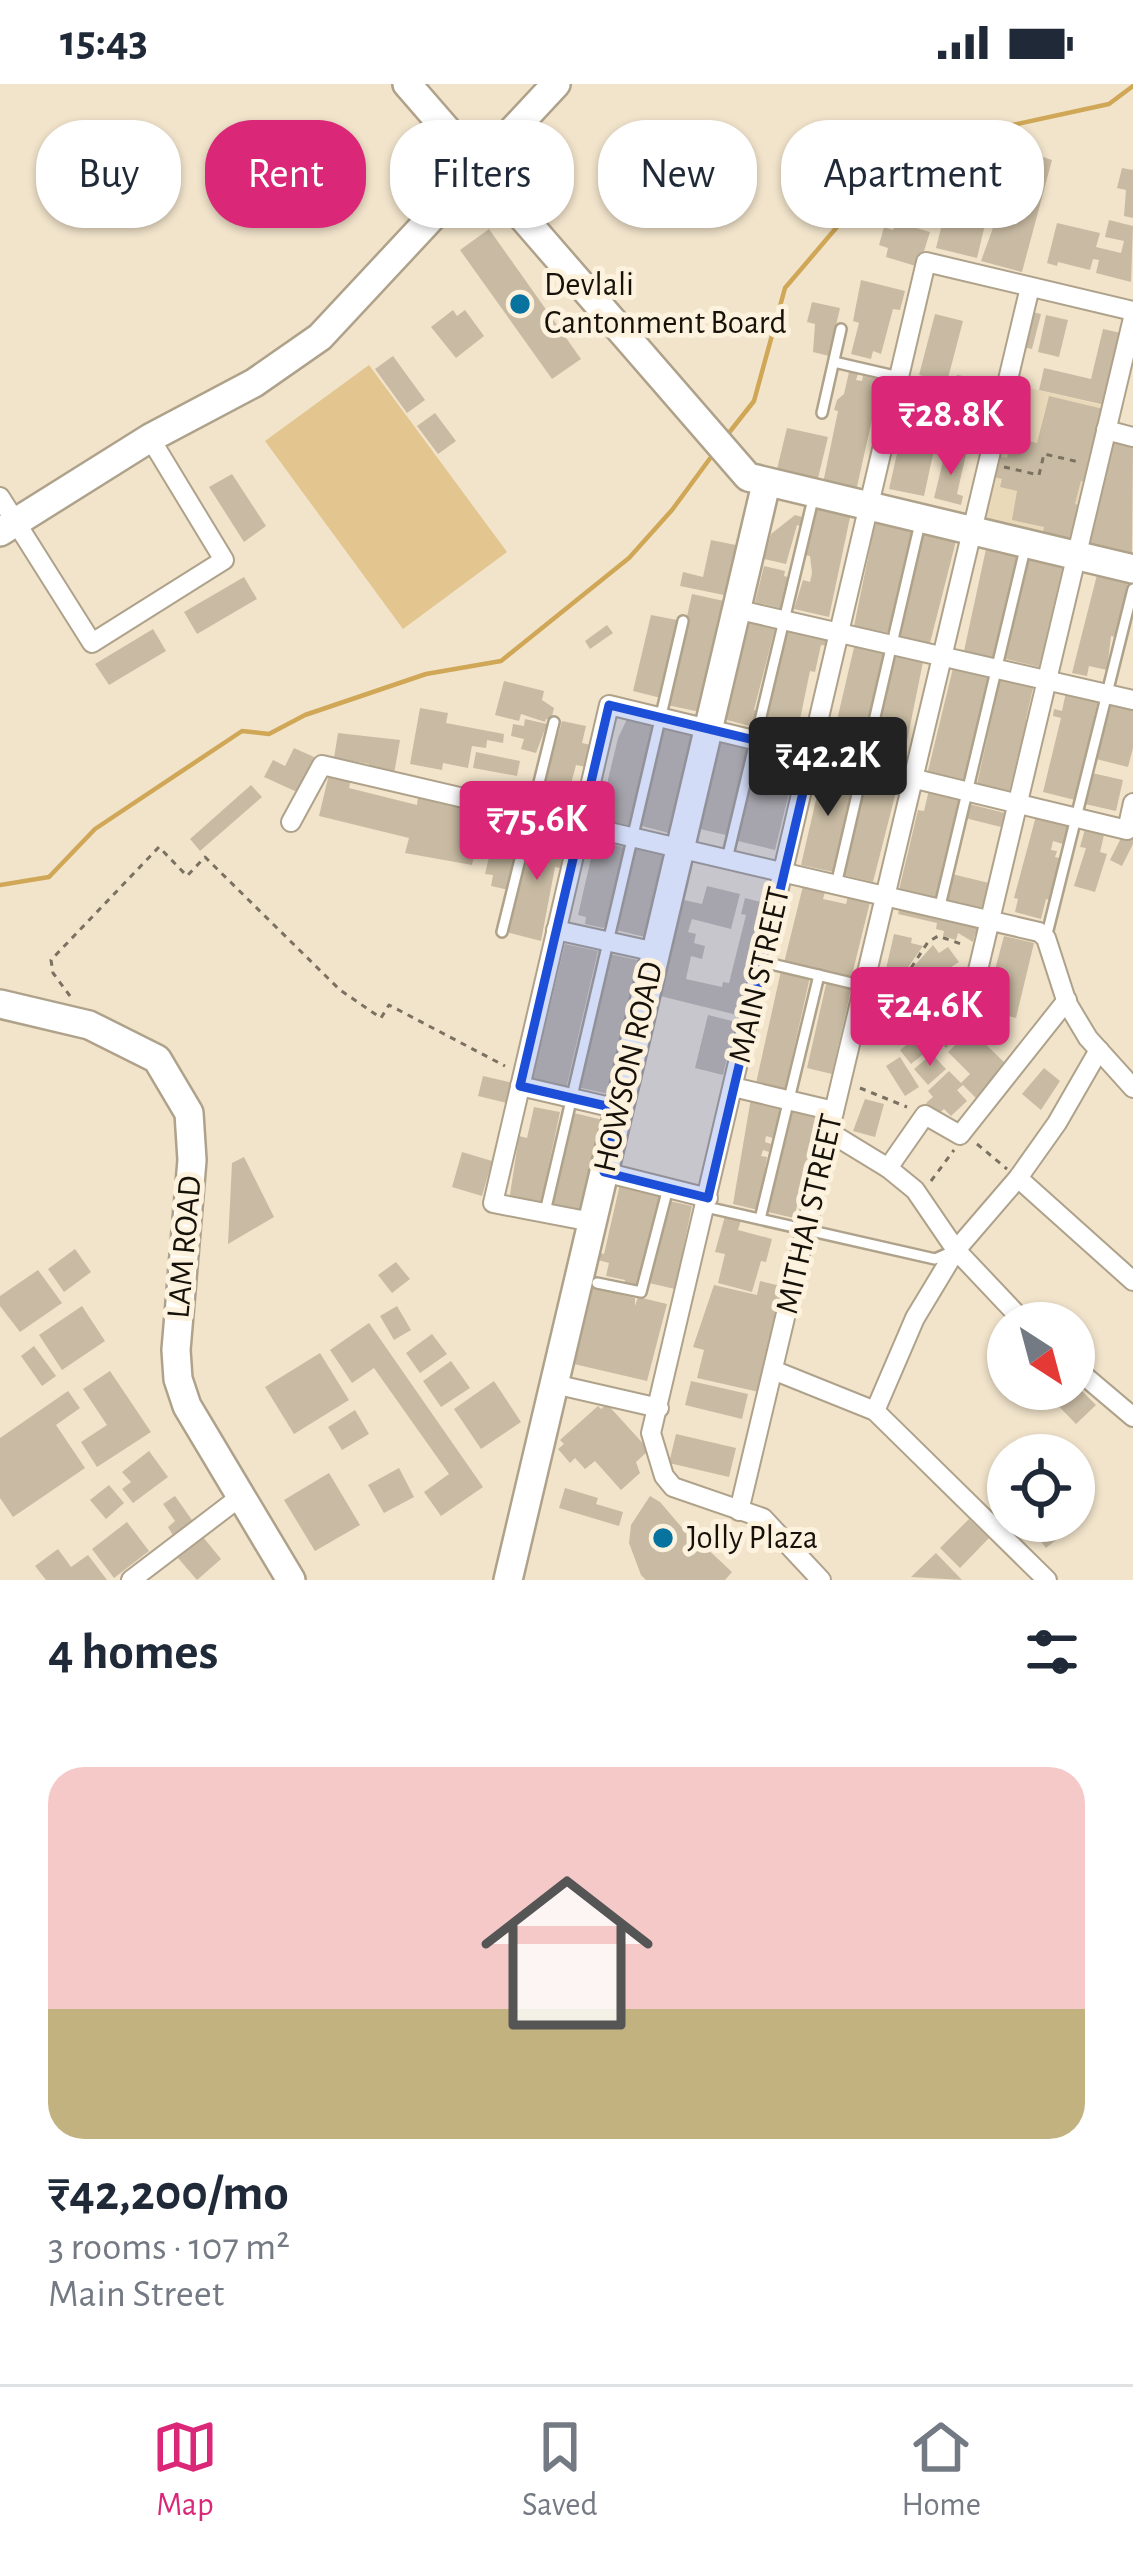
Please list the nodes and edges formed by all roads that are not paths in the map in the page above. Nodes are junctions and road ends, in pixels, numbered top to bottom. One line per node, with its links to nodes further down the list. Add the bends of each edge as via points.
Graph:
1 (406, 84): 3 (street)
2 (556, 84): 4 (street)
3 (436, 120)
4 (521, 120)
5 (419, 228): 15 (street, via 320,337)
6 (528, 228): 16 (street)
7 (1030, 287): 8 (street); 11 (street, MAIN STREET, via 926,262); 22 (street, MITHAI STREET)
8 (1133, 315): 13 (street)
9 (842, 328): 10 (lane)
10 (834, 362): 11 (lane); 12 (lane)
11 (899, 377): 19 (street, MAIN STREET)
12 (822, 413)
13 (1106, 430): 14 (street); 24 (street)
14 (1133, 437)
15 (150, 438): 21 (street); 21 (street, via 224,560 205,572 92,643)
16 (757, 481): 17 (street); 27 (street, HOWSON ROAD)
17 (814, 494): 19 (street); 29 (lane)
18 (0, 497): 21 (street)
19 (870, 506): 20 (street); 30 (street, MAIN STREET)
20 (921, 518): 22 (street); 31 (lane)
21 (9, 527)
22 (972, 530): 23 (street); 32 (street, MITHAI STREET)
23 (1026, 544): 24 (street); 33 (lane)
24 (1077, 555): 25 (street); 34 (street)
25 (1133, 569)
26 (1133, 589): 35 (lane)
27 (735, 609): 29 (street); 39 (street, HOWSON ROAD)
28 (683, 621): 37 (lane)
29 (786, 621): 30 (street); 40 (lane)
30 (840, 633): 31 (street); 41 (street, MAIN STREET)
31 (891, 645): 32 (street); 42 (lane)
32 (942, 656): 33 (street); 43 (street, MITHAI STREET)
33 (997, 669): 34 (street); 44 (lane)
34 (1047, 680): 35 (street); 45 (street)
35 (1107, 694): 36 (street); 48 (lane)
36 (1133, 700)
37 (661, 717): 39 (street); 50 (street, via 609,705); 51 (lane)
38 (554, 722): 47 (lane)
39 (709, 729): 40 (street); 52 (street, HOWSON ROAD)
40 (758, 740): 41 (street); 53 (lane)
41 (812, 754): 42 (street); 54 (street, MAIN STREET)
42 (863, 766): 43 (street); 55 (lane)
43 (913, 778): 44 (street); 56 (street, MITHAI STREET)
44 (969, 791): 45 (street); 57 (lane)
45 (1018, 803): 48 (street); 58 (street)
46 (1132, 812): 48 (street, via 1126,830)
47 (532, 814): 49 (street, via 322,765); 50 (street); 60 (lane)
48 (1077, 818): 61 (lane)
49 (290, 822)
50 (581, 826): 51 (street); 59 (street)
51 (632, 838): 52 (street); 62 (lane)
52 (680, 848): 53 (street); 63 (street, HOWSON ROAD)
53 (727, 860): 54 (street)
54 (784, 873): 55 (street); 64 (street, MAIN STREET)
55 (836, 885): 56 (street)
56 (885, 896): 57 (street); 66 (street, MITHAI STREET)
57 (939, 910): 58 (street)
58 (989, 922): 61 (street); 69 (street)
59 (556, 930): 62 (street); 71 (street)
60 (502, 932)
61 (1046, 938): 67 (street)
62 (608, 941): 63 (street); 74 (lane)
63 (656, 952): 76 (street, HOWSON ROAD)
64 (763, 962): 65 (lane); 72 (street, MAIN STREET)
65 (819, 975): 66 (lane); 75 (lane)
66 (864, 986): 77 (street, MITHAI STREET)
67 (1067, 1000): 70 (street); 79 (street, via 964,1132 925,1115)
68 (0, 1004): 98 (street, LAM ROAD, via 83,1024 157,1059 189,1113 178,1379)
69 (969, 1008)
70 (1099, 1050): 73 (street); 81 (street, via 1057,1123)
71 (521, 1080): 74 (street); 84 (street, via 493,1203)
72 (734, 1087): 75 (street); 83 (street, MAIN STREET)
73 (1133, 1088)
74 (572, 1098): 76 (street); 84 (lane)
75 (789, 1100): 77 (street); 85 (lane)
76 (619, 1109): 80 (street, HOWSON ROAD)
77 (834, 1111): 78 (street, MITHAI STREET)
78 (829, 1132): 79 (street); 87 (street, MITHAI STREET)
79 (888, 1168): 88 (street, via 915,1190)
80 (604, 1172): 82 (street); 86 (street, HOWSON ROAD)
81 (1014, 1175): 88 (street); 89 (street)
82 (668, 1188): 83 (street); 90 (lane, via 641,1292)
83 (707, 1202): 85 (lane); 95 (street, MAIN STREET)
84 (544, 1213): 86 (street)
85 (760, 1219): 87 (lane)
86 (592, 1222): 93 (street, HOWSON ROAD)
87 (805, 1229): 88 (lane, via 935,1258); 92 (street, MITHAI STREET)
88 (956, 1250): 91 (street); 96 (street, via 915,1318)
89 (1133, 1281)
90 (597, 1283)
91 (1005, 1302)
92 (773, 1370): 96 (street); 99 (street, MITHAI STREET)
93 (554, 1384): 95 (street); 102 (street, HOWSON ROAD)
94 (1095, 1385): 97 (street)
95 (659, 1408): 99 (street, MAIN STREET, via 651,1433 664,1476 673,1487)
96 (875, 1411): 104 (street)
97 (1133, 1417)
98 (240, 1497): 100 (street); 101 (street, LAM ROAD)
99 (739, 1511): 103 (street, MAIN STREET, via 763,1519)
100 (131, 1580)
101 (291, 1580)
102 (508, 1580)
103 (821, 1580)
104 (1047, 1580)

